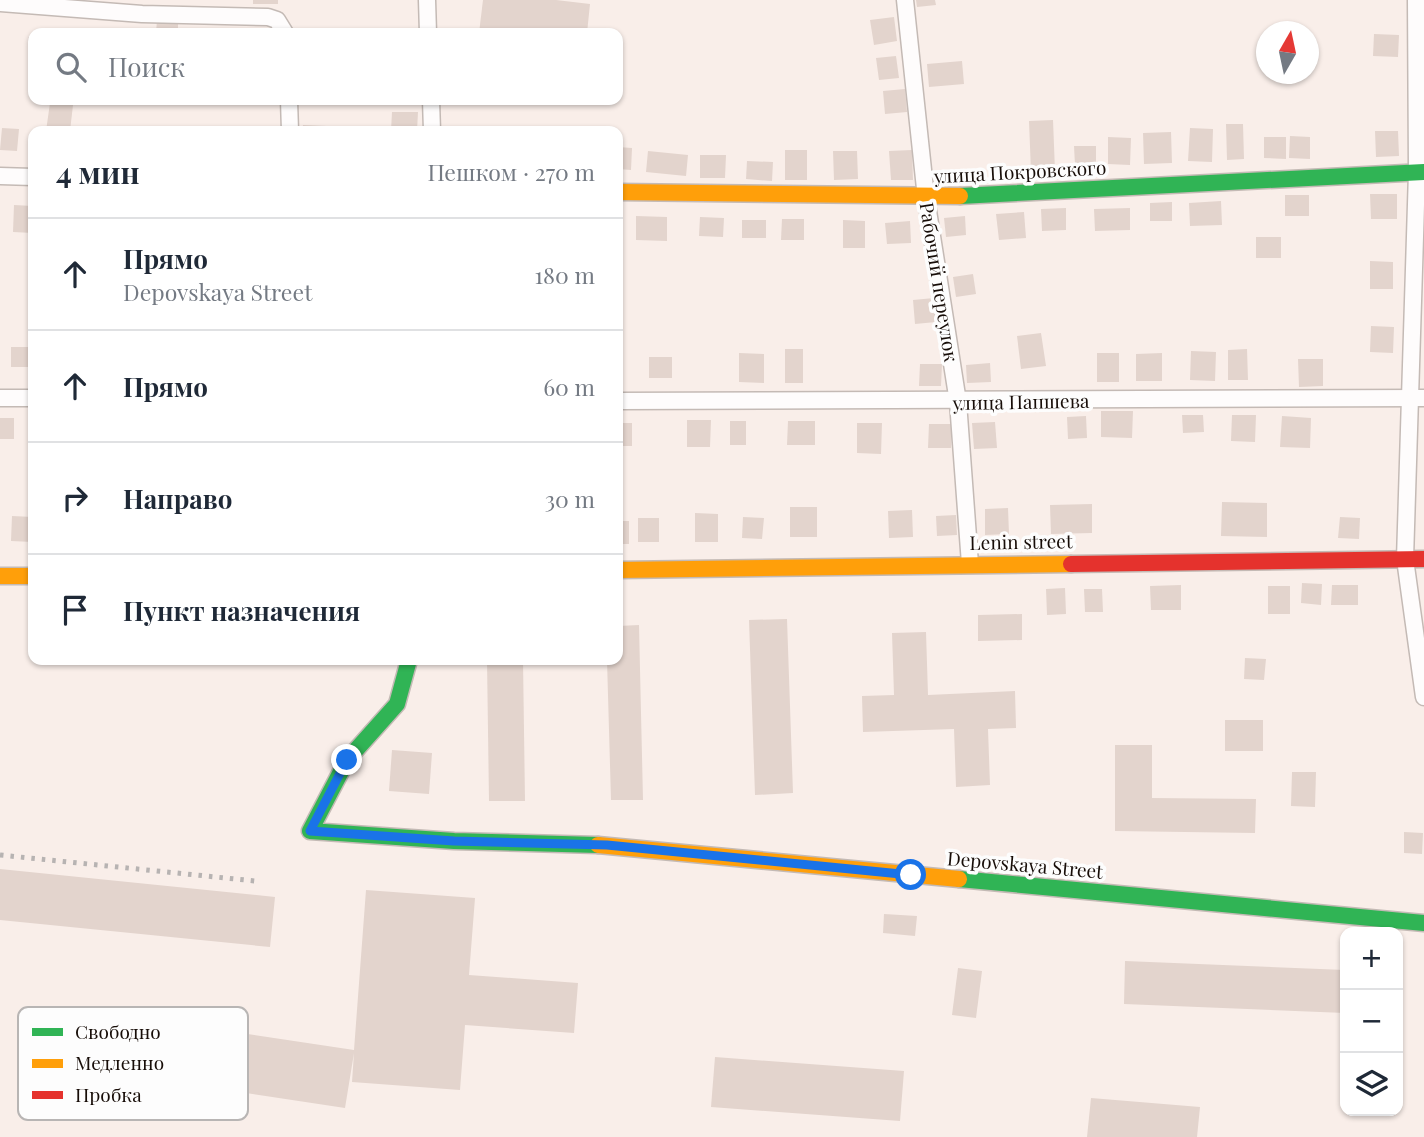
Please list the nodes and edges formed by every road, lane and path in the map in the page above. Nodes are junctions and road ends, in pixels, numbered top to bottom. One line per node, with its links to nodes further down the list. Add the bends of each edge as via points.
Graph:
1 (427, 0): 6 (street)
2 (905, 0): 15 (street, Рабочий переулок)
3 (1416, 0): 11 (street)
4 (0, 3): 5 (street, via 142,14 268,17)
5 (282, 28)
6 (428, 28)
7 (289, 105): 9 (street)
8 (431, 105): 10 (street)
9 (290, 126)
10 (432, 126)
11 (1420, 172): 15 (street, улица Покровского); 18 (street)
12 (0, 176): 13 (street)
13 (28, 177)
14 (623, 192): 15 (street, улица Покровского)
15 (926, 198): 20 (street, Рабочий переулок)
16 (0, 398): 17 (street)
17 (28, 398)
18 (1418, 398): 20 (street, улица Папшева); 21 (street)
19 (623, 401): 20 (street, улица Папшева)
20 (958, 402): 23 (street, Рабочий переулок)
21 (1405, 559): 22 (street, Lenin street); 23 (street, Lenin street); 28 (street)
22 (1424, 559)
23 (970, 564): 24 (street, Lenin street)
24 (623, 570)
25 (0, 576): 26 (street)
26 (28, 576)
27 (408, 665): 29 (street, Depovskaya Street, via 397,704 347,760 310,831 607,845)
28 (1424, 698)
29 (1424, 923)

